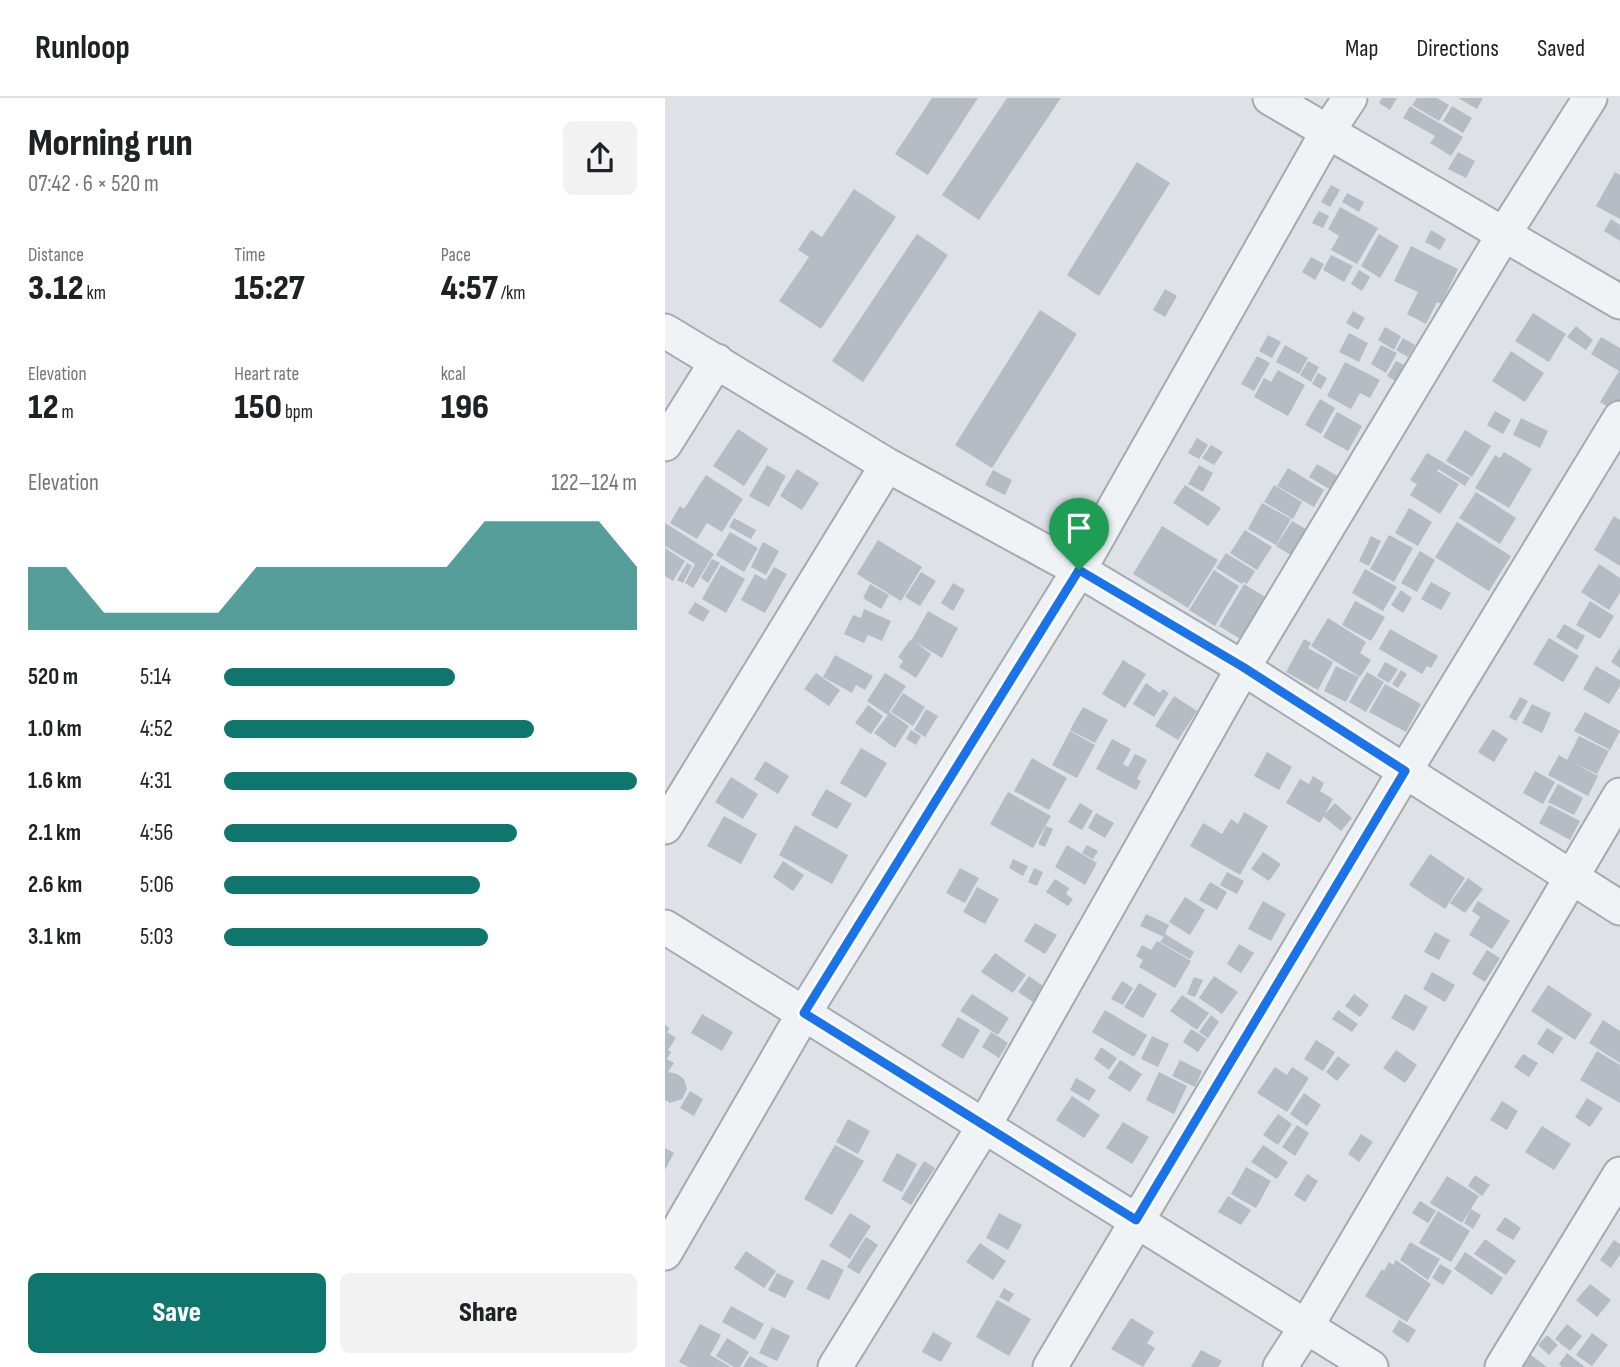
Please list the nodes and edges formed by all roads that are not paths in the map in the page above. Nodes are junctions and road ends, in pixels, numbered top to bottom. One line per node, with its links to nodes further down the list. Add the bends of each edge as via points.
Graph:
1 (1270, 98): 4 (street)
2 (1350, 98): 4 (street)
3 (1590, 98): 5 (street)
4 (1328, 131): 5 (street); 12 (street)
5 (1504, 234): 6 (street); 13 (street)
6 (1620, 302)
7 (665, 331): 8 (street)
8 (717, 361): 10 (street); 11 (street)
9 (1620, 418): 14 (street)
10 (665, 444)
11 (887, 465): 12 (street); 16 (street)
12 (1079, 570): 13 (street); 20 (street)
13 (1243, 667): 14 (street); 21 (street)
14 (1405, 771): 17 (street); 23 (street)
15 (1620, 795): 17 (street)
16 (665, 827)
17 (1570, 876): 18 (street); 25 (street)
18 (1620, 908)
19 (665, 927): 20 (street)
20 (804, 1013): 21 (street); 24 (street)
21 (984, 1126): 23 (street); 26 (street)
22 (1620, 1174): 30 (street)
23 (1136, 1220): 25 (street); 27 (street)
24 (665, 1253)
25 (1306, 1327): 28 (street); 29 (street)
26 (835, 1367)
27 (1050, 1367)
28 (1280, 1367)
29 (1371, 1367)
30 (1502, 1367)

